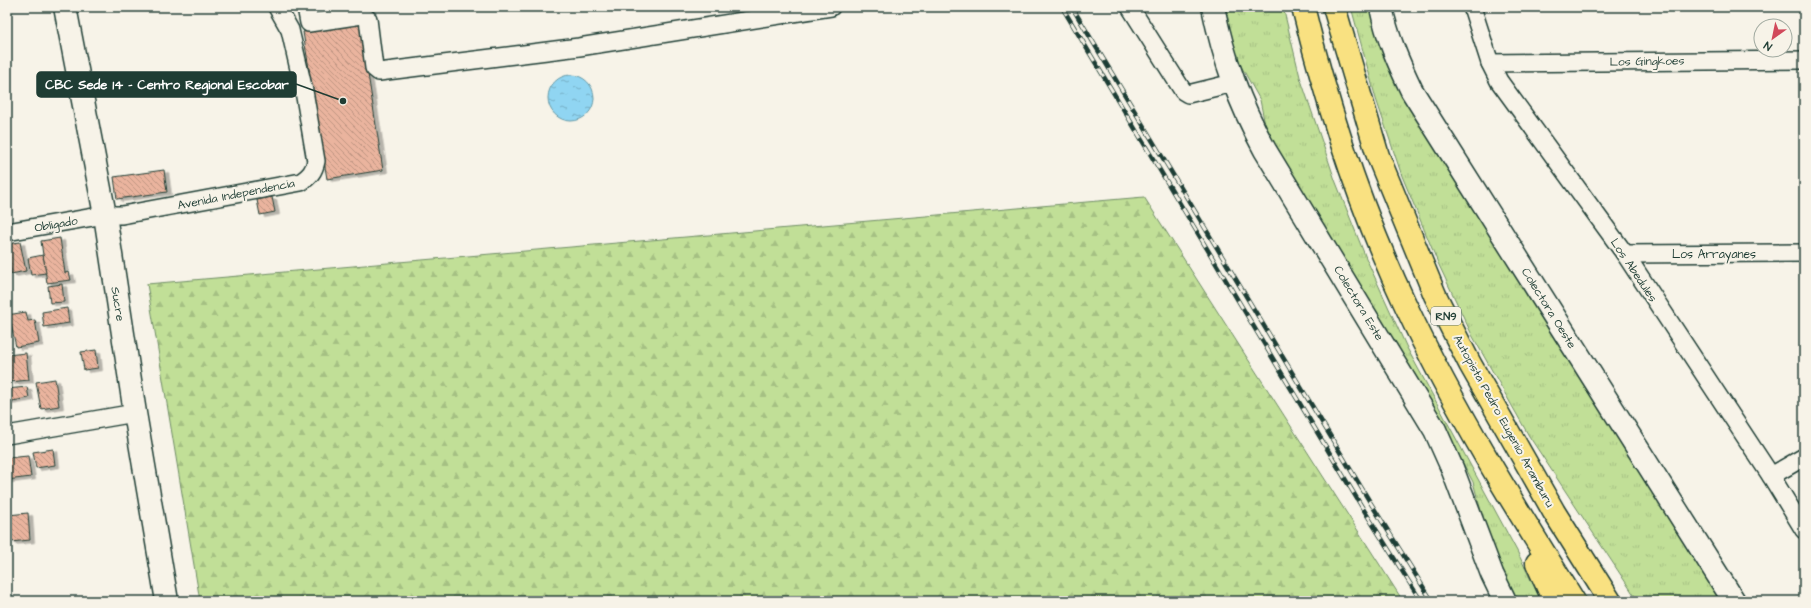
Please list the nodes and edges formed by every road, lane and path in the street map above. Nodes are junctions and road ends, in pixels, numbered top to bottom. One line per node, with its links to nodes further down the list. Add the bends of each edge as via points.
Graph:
1 (65, 7): 14 (street, Sucre)
2 (306, 7): 3 (street, via 309,23 362,15 368,19 374,68 379,72 579,47)
3 (831, 7)
4 (1130, 7): 13 (street, via 1183,91 1188,94)
5 (1213, 7): 13 (street, Colectora Este, via 1220,42)
6 (1303, 7): 22 (highway, RN9, via 1348,162 1370,222 1406,305 1451,395)
7 (1334, 7): 23 (highway, Autopista Pedro Eugenio Aramburu / RN9, via 1378,156 1435,295 1470,364)
8 (1381, 7): 31 (street, Colectora Oeste, via 1394,53 1412,91)
9 (1472, 7): 12 (street, Los Abedules)
10 (282, 8): 14 (street, Avenida Independencia, via 290,30 304,91 316,161 314,170 301,182 122,215)
11 (1804, 60): 12 (street, Los Gingkoes)
12 (1490, 63): 17 (street, Los Abedules, via 1499,81)
13 (1233, 83): 26 (street, Colectora Este, via 1247,117 1265,150 1435,430)
14 (105, 215): 15 (street, Obligado); 18 (street, Sucre)
15 (7, 232)
16 (1804, 253): 17 (street, Los Arrayanes)
17 (1625, 254): 21 (street, Los Abedules)
18 (135, 413): 19 (street); 25 (street, Sucre)
19 (7, 435)
20 (1804, 456): 21 (street)
21 (1771, 476): 24 (street, Los Abedules)
22 (1499, 480): 27 (highway); 28 (highway, RN9)
23 (1554, 512): 29 (highway, Autopista Pedro Eugenio Aramburu / RN9); 30 (highway)
24 (1804, 530)
25 (167, 601)
26 (1505, 601)
27 (1554, 601)
28 (1574, 601)
29 (1610, 601)
30 (1626, 601)
31 (1734, 601)

